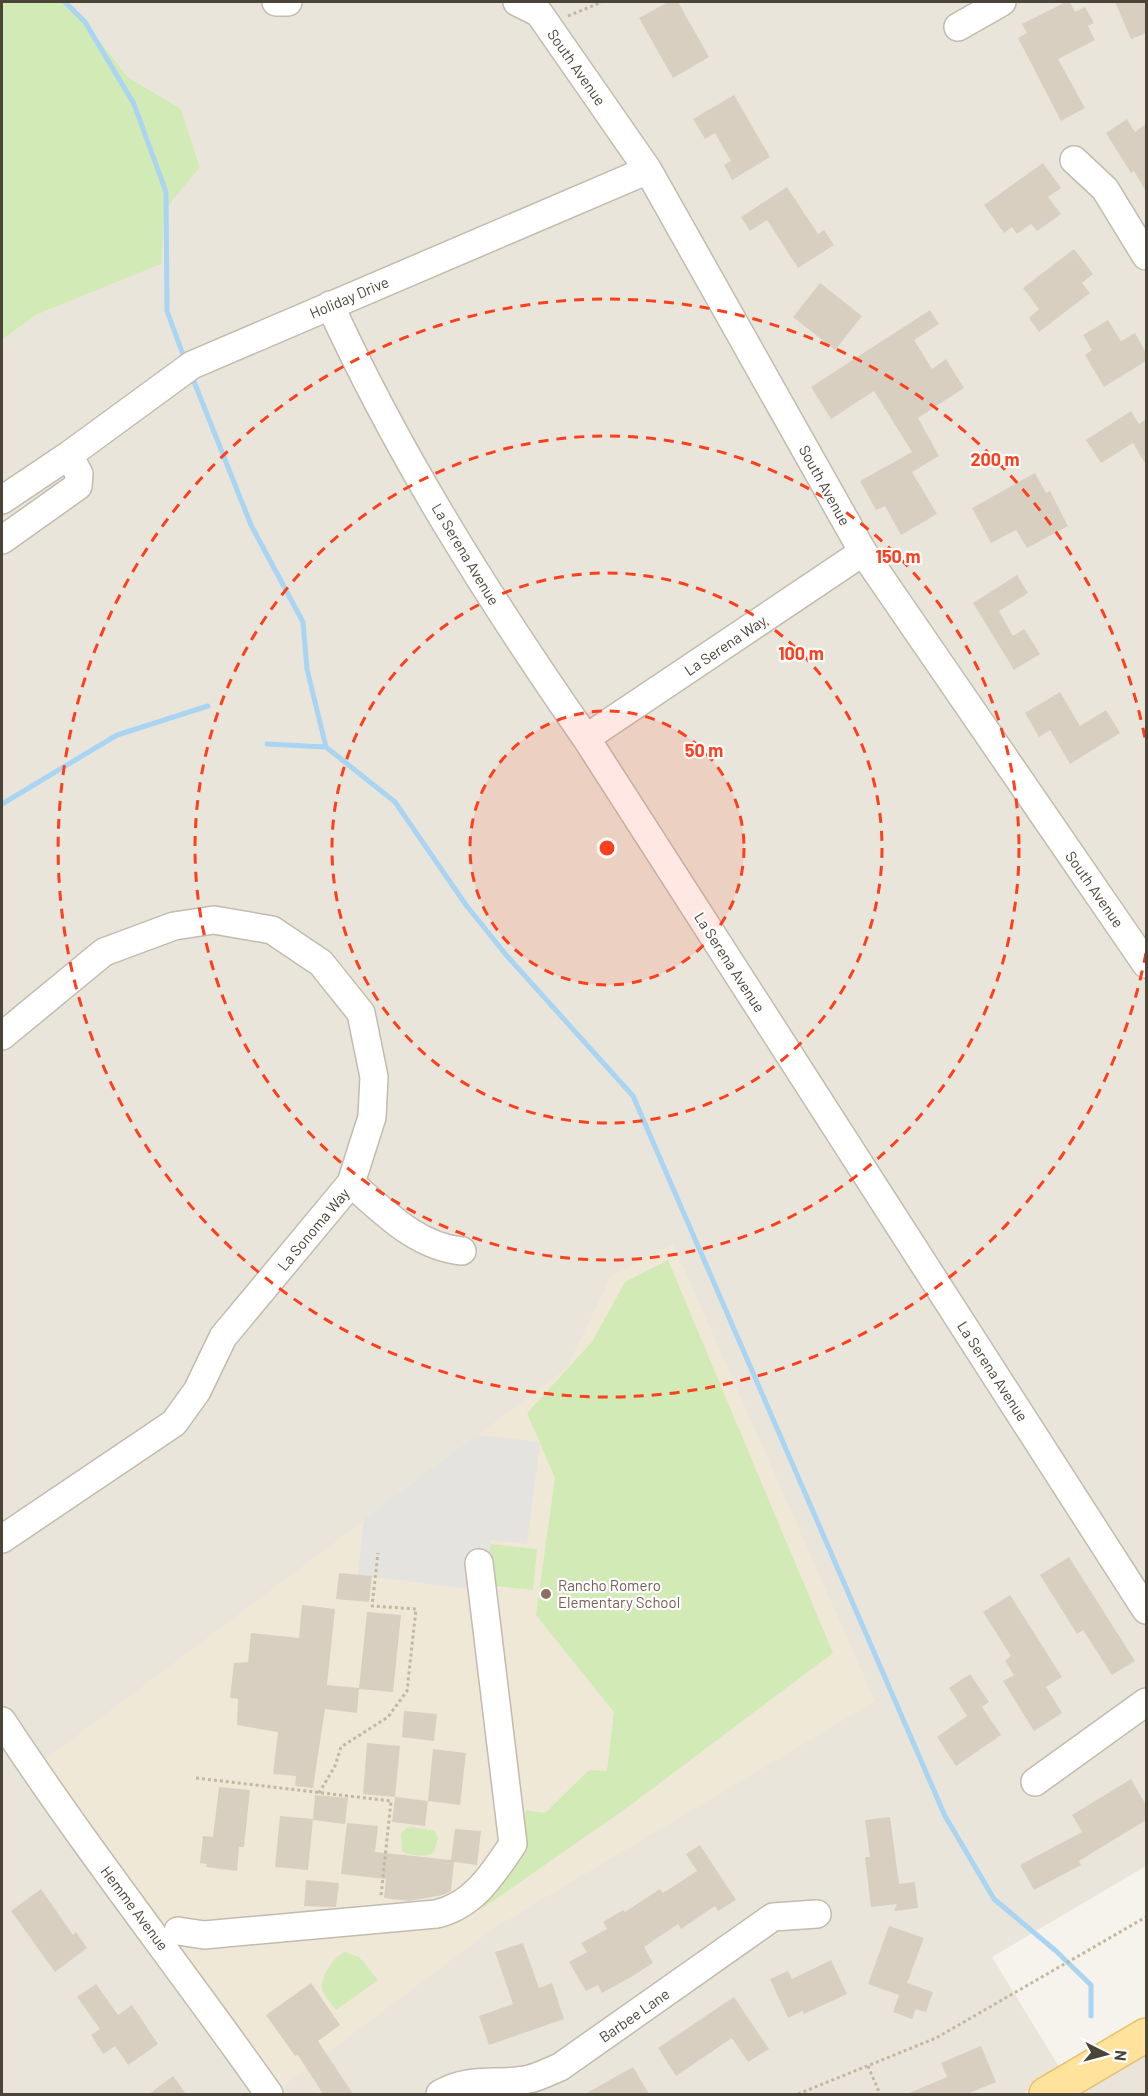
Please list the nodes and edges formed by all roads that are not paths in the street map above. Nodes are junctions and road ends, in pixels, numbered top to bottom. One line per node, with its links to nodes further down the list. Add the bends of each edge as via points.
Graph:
1 (276, 2): 2 (street)
2 (288, 2)
3 (517, 2): 7 (street, South Avenue, via 539,13)
4 (1002, 2): 5 (street)
5 (958, 27)
6 (1074, 160): 8 (street, via 1105,189)
7 (648, 170): 9 (street, Holiday Drive); 13 (street, South Avenue)
8 (1146, 256)
9 (330, 305): 10 (street, Holiday Drive, via 187,367); 14 (street, La Serena Avenue, via 367,384 437,506 509,627)
10 (69, 455): 11 (street, Holiday Drive); 12 (street, via 79,474 78,486)
11 (2, 500)
12 (2, 540)
13 (863, 552): 14 (street, La Serena Way); 15 (street, South Avenue)
14 (586, 738): 21 (street, La Serena Avenue)
15 (1146, 964)
16 (2, 1036): 17 (street, La Sonoma Way, via 104,952 174,926 214,920 272,930 321,963 361,1013 375,1077 372,1117)
17 (351, 1183): 18 (street, via 419,1239 440,1249); 19 (street, La Sonoma Way, via 223,1337 197,1390 174,1423)
18 (462, 1251)
19 (2, 1539)
20 (478, 1563): 26 (street, via 513,1844 484,1884 452,1911 204,1935)
21 (1146, 1610)
22 (1146, 1702): 24 (street)
23 (2, 1721): 28 (street, Hemme Avenue, via 68,1821)
24 (1035, 1782)
25 (817, 1914): 29 (street, Barbee Lane, via 773,1917 560,2067 528,2079 489,2080)
26 (178, 1931)
27 (1146, 2035): 30 (main road)
28 (269, 2094)
29 (440, 2094)
30 (1046, 2094)

